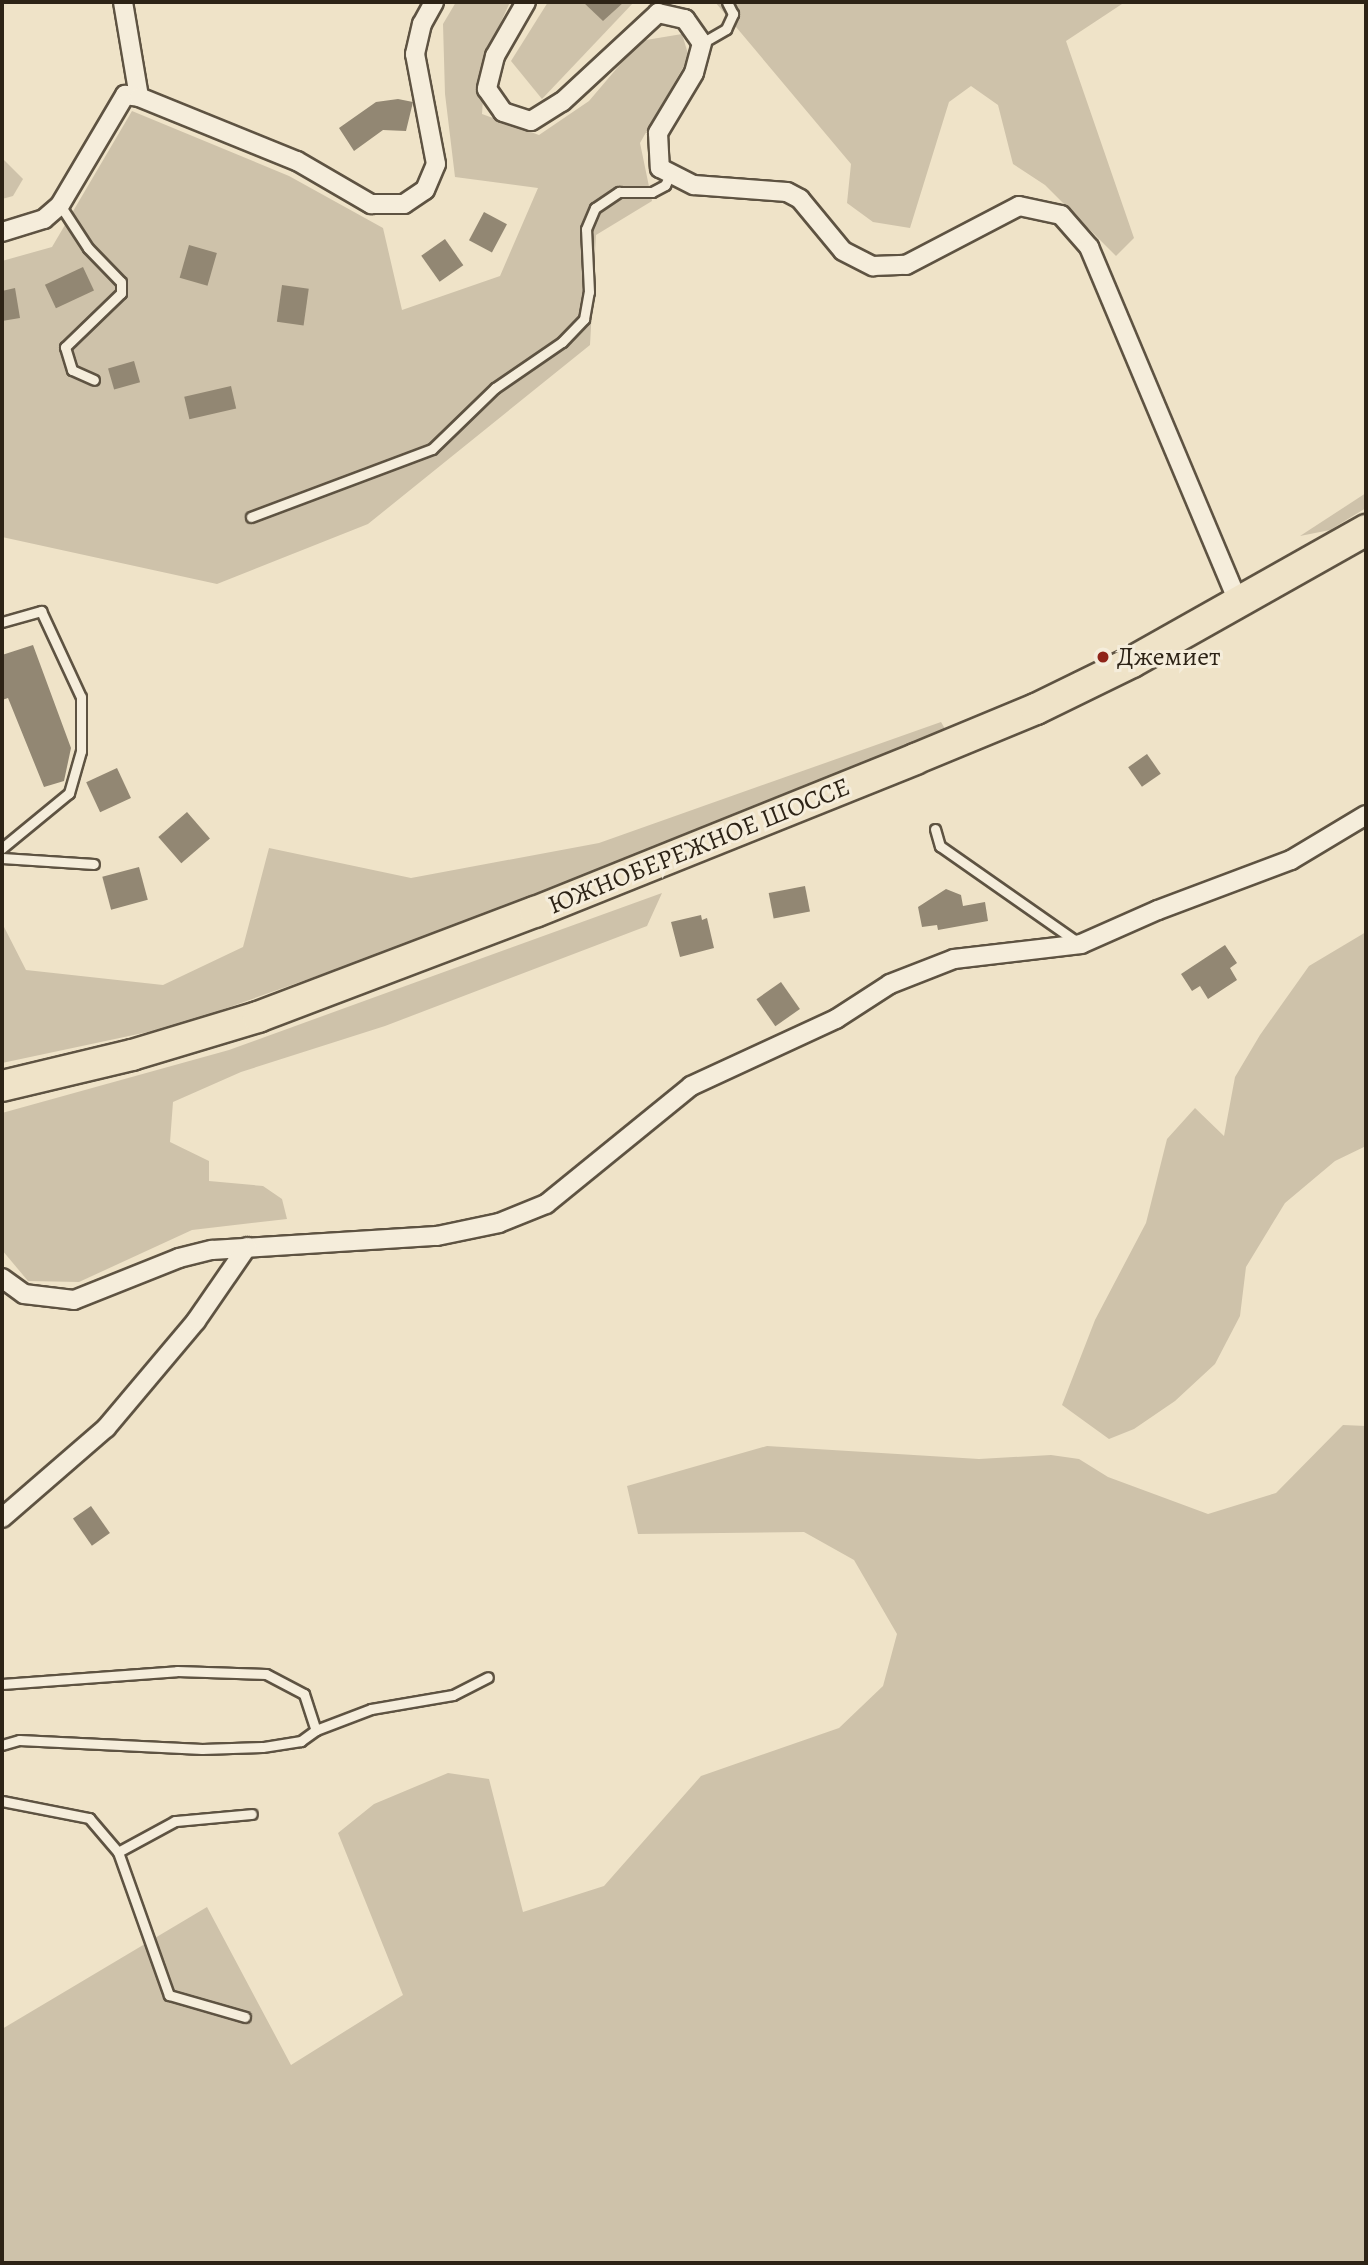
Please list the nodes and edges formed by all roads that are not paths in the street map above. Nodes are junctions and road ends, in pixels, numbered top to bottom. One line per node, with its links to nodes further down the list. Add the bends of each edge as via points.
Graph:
1 (123, 2): 6 (street)
2 (434, 2): 6 (street, via 422,24 415,54 436,164 425,190 404,204 371,204 298,161)
3 (526, 2): 5 (street, via 495,56 487,89 503,112 531,121 562,102 658,13 685,19)
4 (727, 2): 5 (lane, via 733,14 726,29)
5 (702, 43): 7 (street, via 694,72 658,133 660,168)
6 (139, 97): 8 (street, via 125,95 117,103)
7 (671, 173): 11 (lane, via 665,186 652,192 619,192 595,208 586,229 589,292 584,318 562,342 495,388 432,449); 15 (street, via 694,185 787,192 800,199 843,251 873,267 906,265 1019,206 1061,215 1089,247)
8 (60, 205): 9 (street, via 44,219); 10 (lane, via 88,248 121,282 121,293 65,347 72,370)
9 (2, 232)
10 (94, 380)
11 (251, 517)
12 (1366, 530): 14 (highway, ЮЖНОБЕРЕЖНОЕ ШОССЕ)
13 (1366, 548): 14 (highway, ЮЖНОБЕРЕЖНОЕ ШОССЕ)
14 (1286, 588): 15 (highway, ЮЖНОБЕРЕЖНОЕ ШОССЕ); 17 (highway, ЮЖНОБЕРЕЖНОЕ ШОССЕ)
15 (1233, 608): 17 (highway, via 1189,640); 24 (highway, ЮЖНОБЕРЕЖНОЕ ШОССЕ, via 1036,709 535,912 258,1017 132,1055)
16 (2, 622): 20 (lane, via 41,611 81,697 81,751 69,793)
17 (1185, 651): 25 (highway, ЮЖНОБЕРЕЖНОЕ ШОССЕ, via 1042,724 273,1027 134,1069)
18 (1366, 815): 23 (street, via 1291,860 1158,909)
19 (935, 829): 23 (lane, via 940,846 1039,920)
20 (2, 848)
21 (2, 858): 22 (lane)
22 (94, 864)
23 (1081, 944): 26 (street, via 954,959 890,984 836,1019 691,1086 546,1204 499,1223 437,1236)
24 (2, 1086)
25 (2, 1101)
26 (247, 1247): 27 (street, via 178,1258 74,1300 24,1294); 28 (street, via 196,1321 106,1428)
27 (2, 1278)
28 (2, 1518)
29 (488, 1676): 31 (lane, via 453,1695 371,1709)
30 (2, 1684): 31 (lane, via 177,1671 266,1674 304,1694)
31 (316, 1730): 32 (lane, via 301,1741 262,1747 202,1749 19,1740)
32 (2, 1745)
33 (2, 1801): 35 (lane, via 89,1818)
34 (252, 1814): 35 (lane, via 174,1821)
35 (118, 1852): 36 (lane, via 169,1994)
36 (245, 2017)

